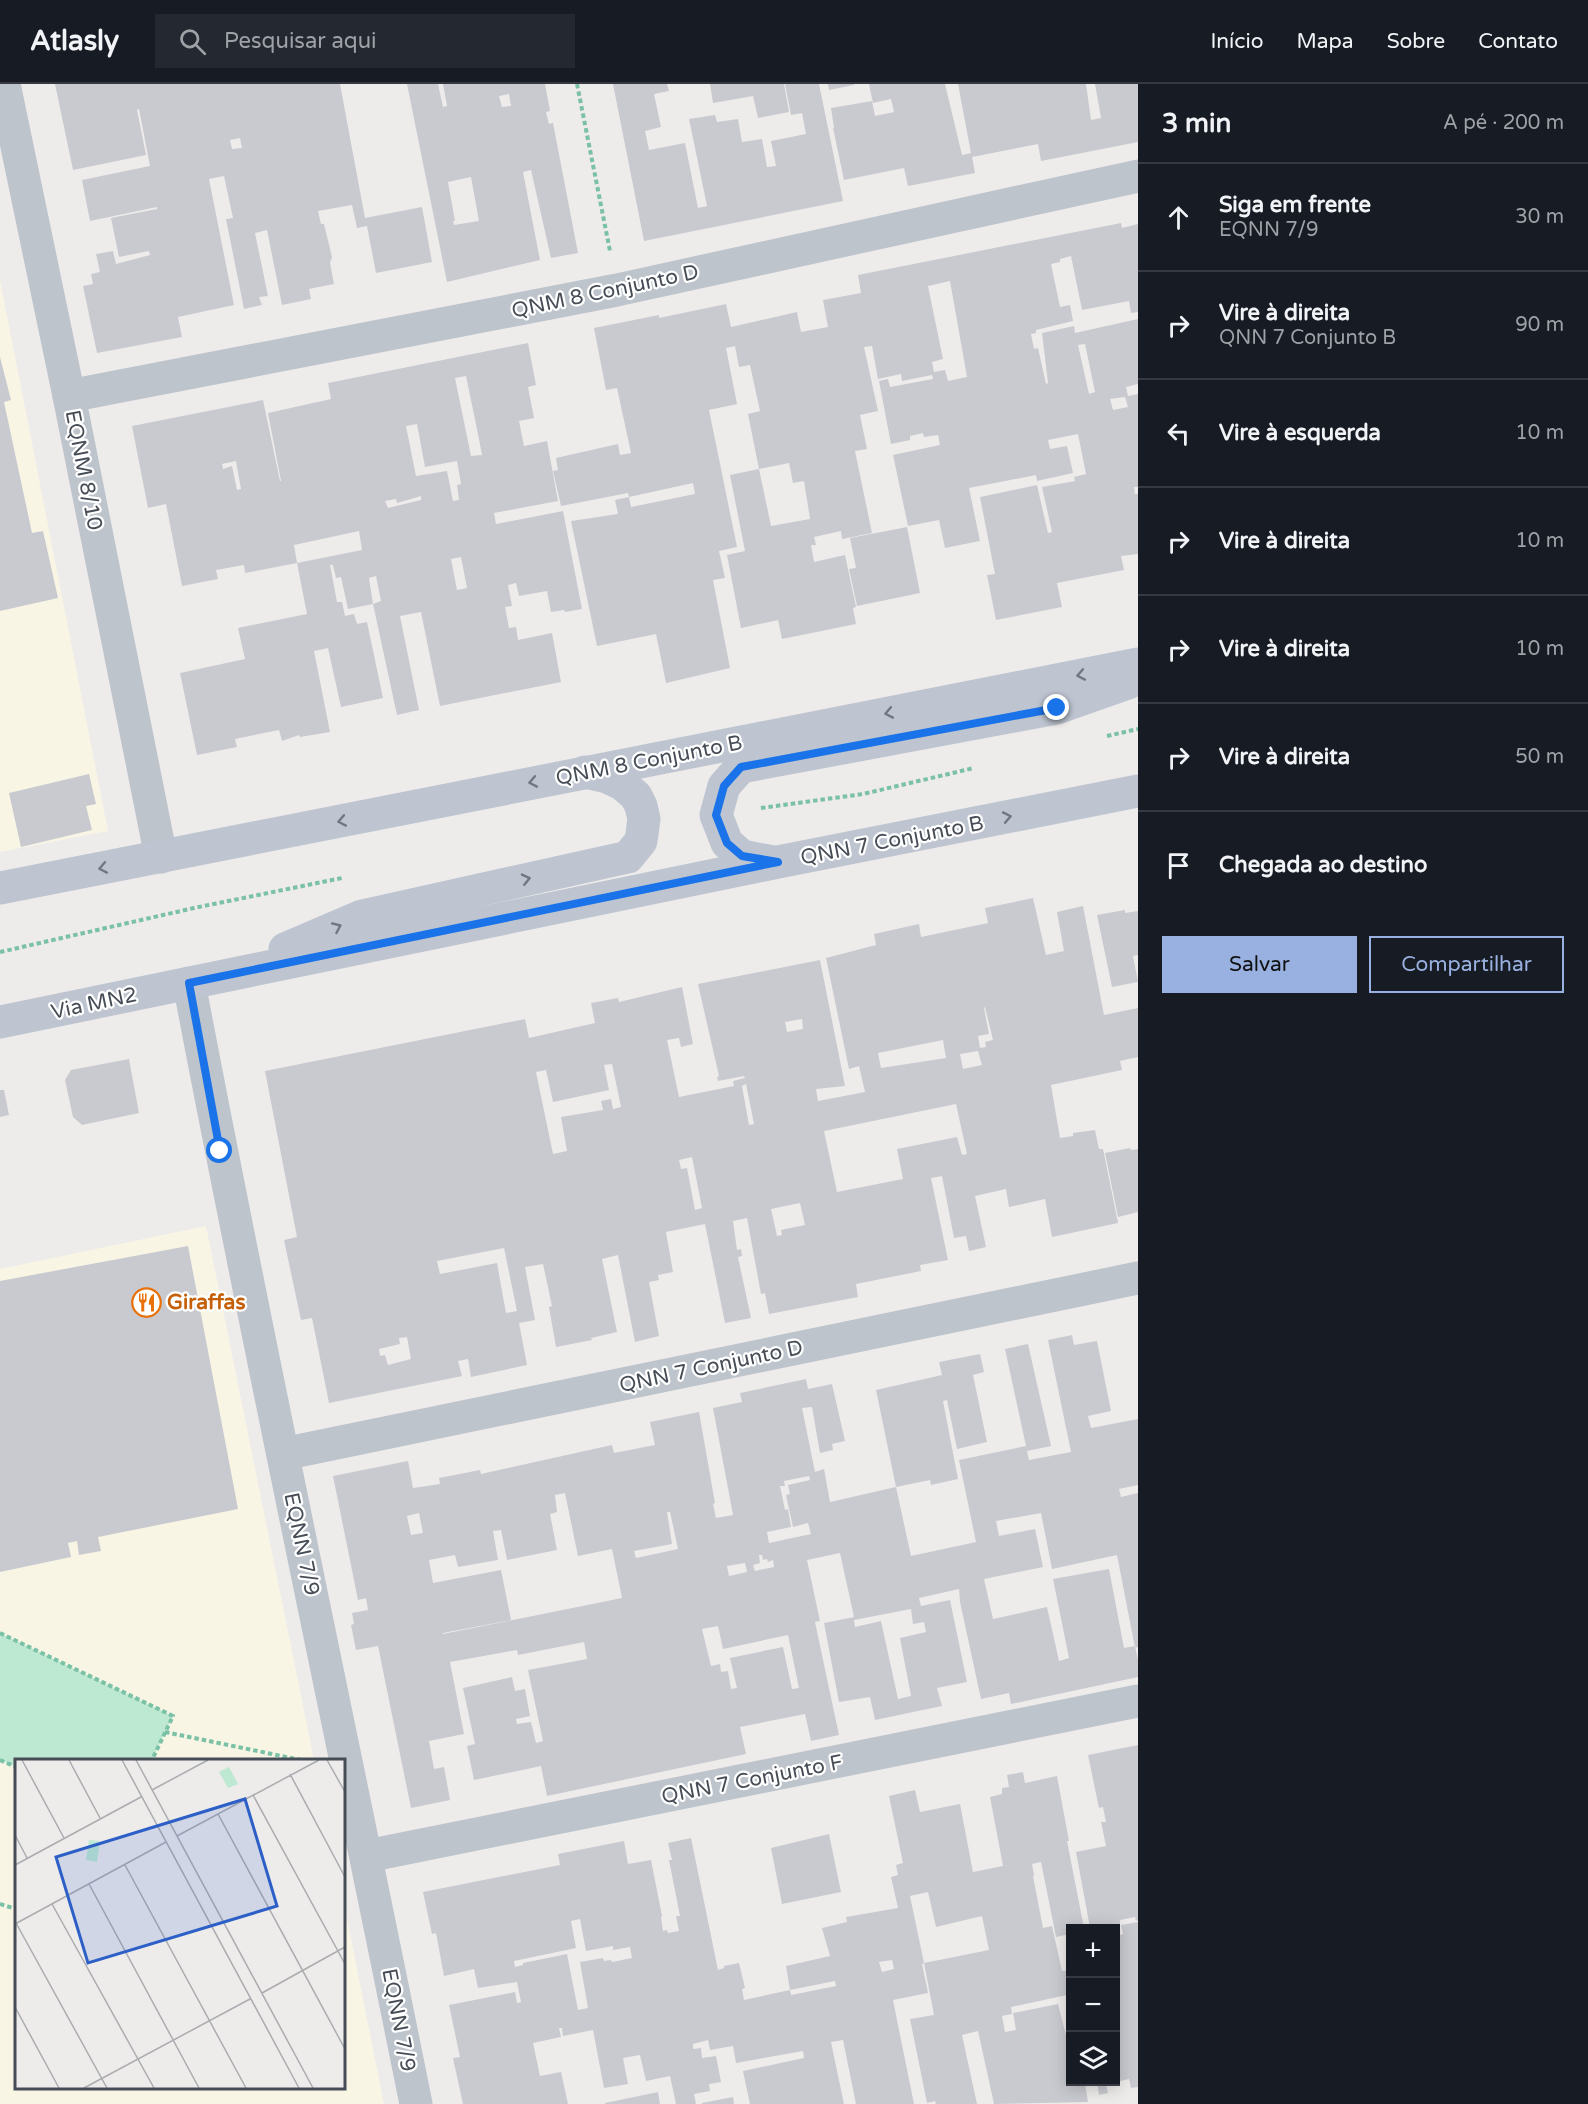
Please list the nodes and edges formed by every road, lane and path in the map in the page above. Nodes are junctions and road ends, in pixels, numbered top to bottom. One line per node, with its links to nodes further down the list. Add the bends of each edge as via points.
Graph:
1 (4, 84): 5 (street, EQNM 8/10)
2 (577, 84): 4 (path)
3 (1138, 176): 4 (street, QNM 8 Conjunto D)
4 (617, 290): 5 (street, QNM 8 Conjunto D)
5 (69, 396): 10 (street, EQNM 8/10)
6 (1138, 664): 8 (main road, QNM 8 Conjunto B, one-way to 8)
7 (1138, 680): 11 (main road, via 1057,708 741,767 724,786 716,815 727,843 742,856)
8 (585, 772): 10 (main road, QNM 8 Conjunto B, one-way to 10); 13 (main road, one-way to 8, via 362,916 628,857 641,841 644,819 636,796 622,784)
9 (1138, 791): 11 (main road, QNN 7 Conjunto B, one-way to 9)
10 (161, 857): 12 (main road, one-way to 12)
11 (778, 862): 13 (main road, QNN 7 Conjunto B)
12 (0, 888)
13 (226, 975): 14 (main road, QNN 7 Conjunto B)
14 (189, 983): 15 (main road, Via MN2); 17 (street, EQNN 7/9)
15 (0, 1022)
16 (1138, 1278): 17 (street, QNN 7 Conjunto D)
17 (283, 1454): 25 (street, EQNN 7/9)
18 (0, 1633): 20 (path, via 173,1716)
19 (1138, 1701): 25 (street, QNN 7 Conjunto F)
20 (165, 1732): 21 (path); 22 (path)
21 (153, 1759)
22 (292, 1759)
23 (0, 1760): 24 (path)
24 (15, 1767)
25 (367, 1856): 28 (street, EQNN 7/9)
26 (0, 1904): 27 (path)
27 (15, 1908)
28 (416, 2104)

